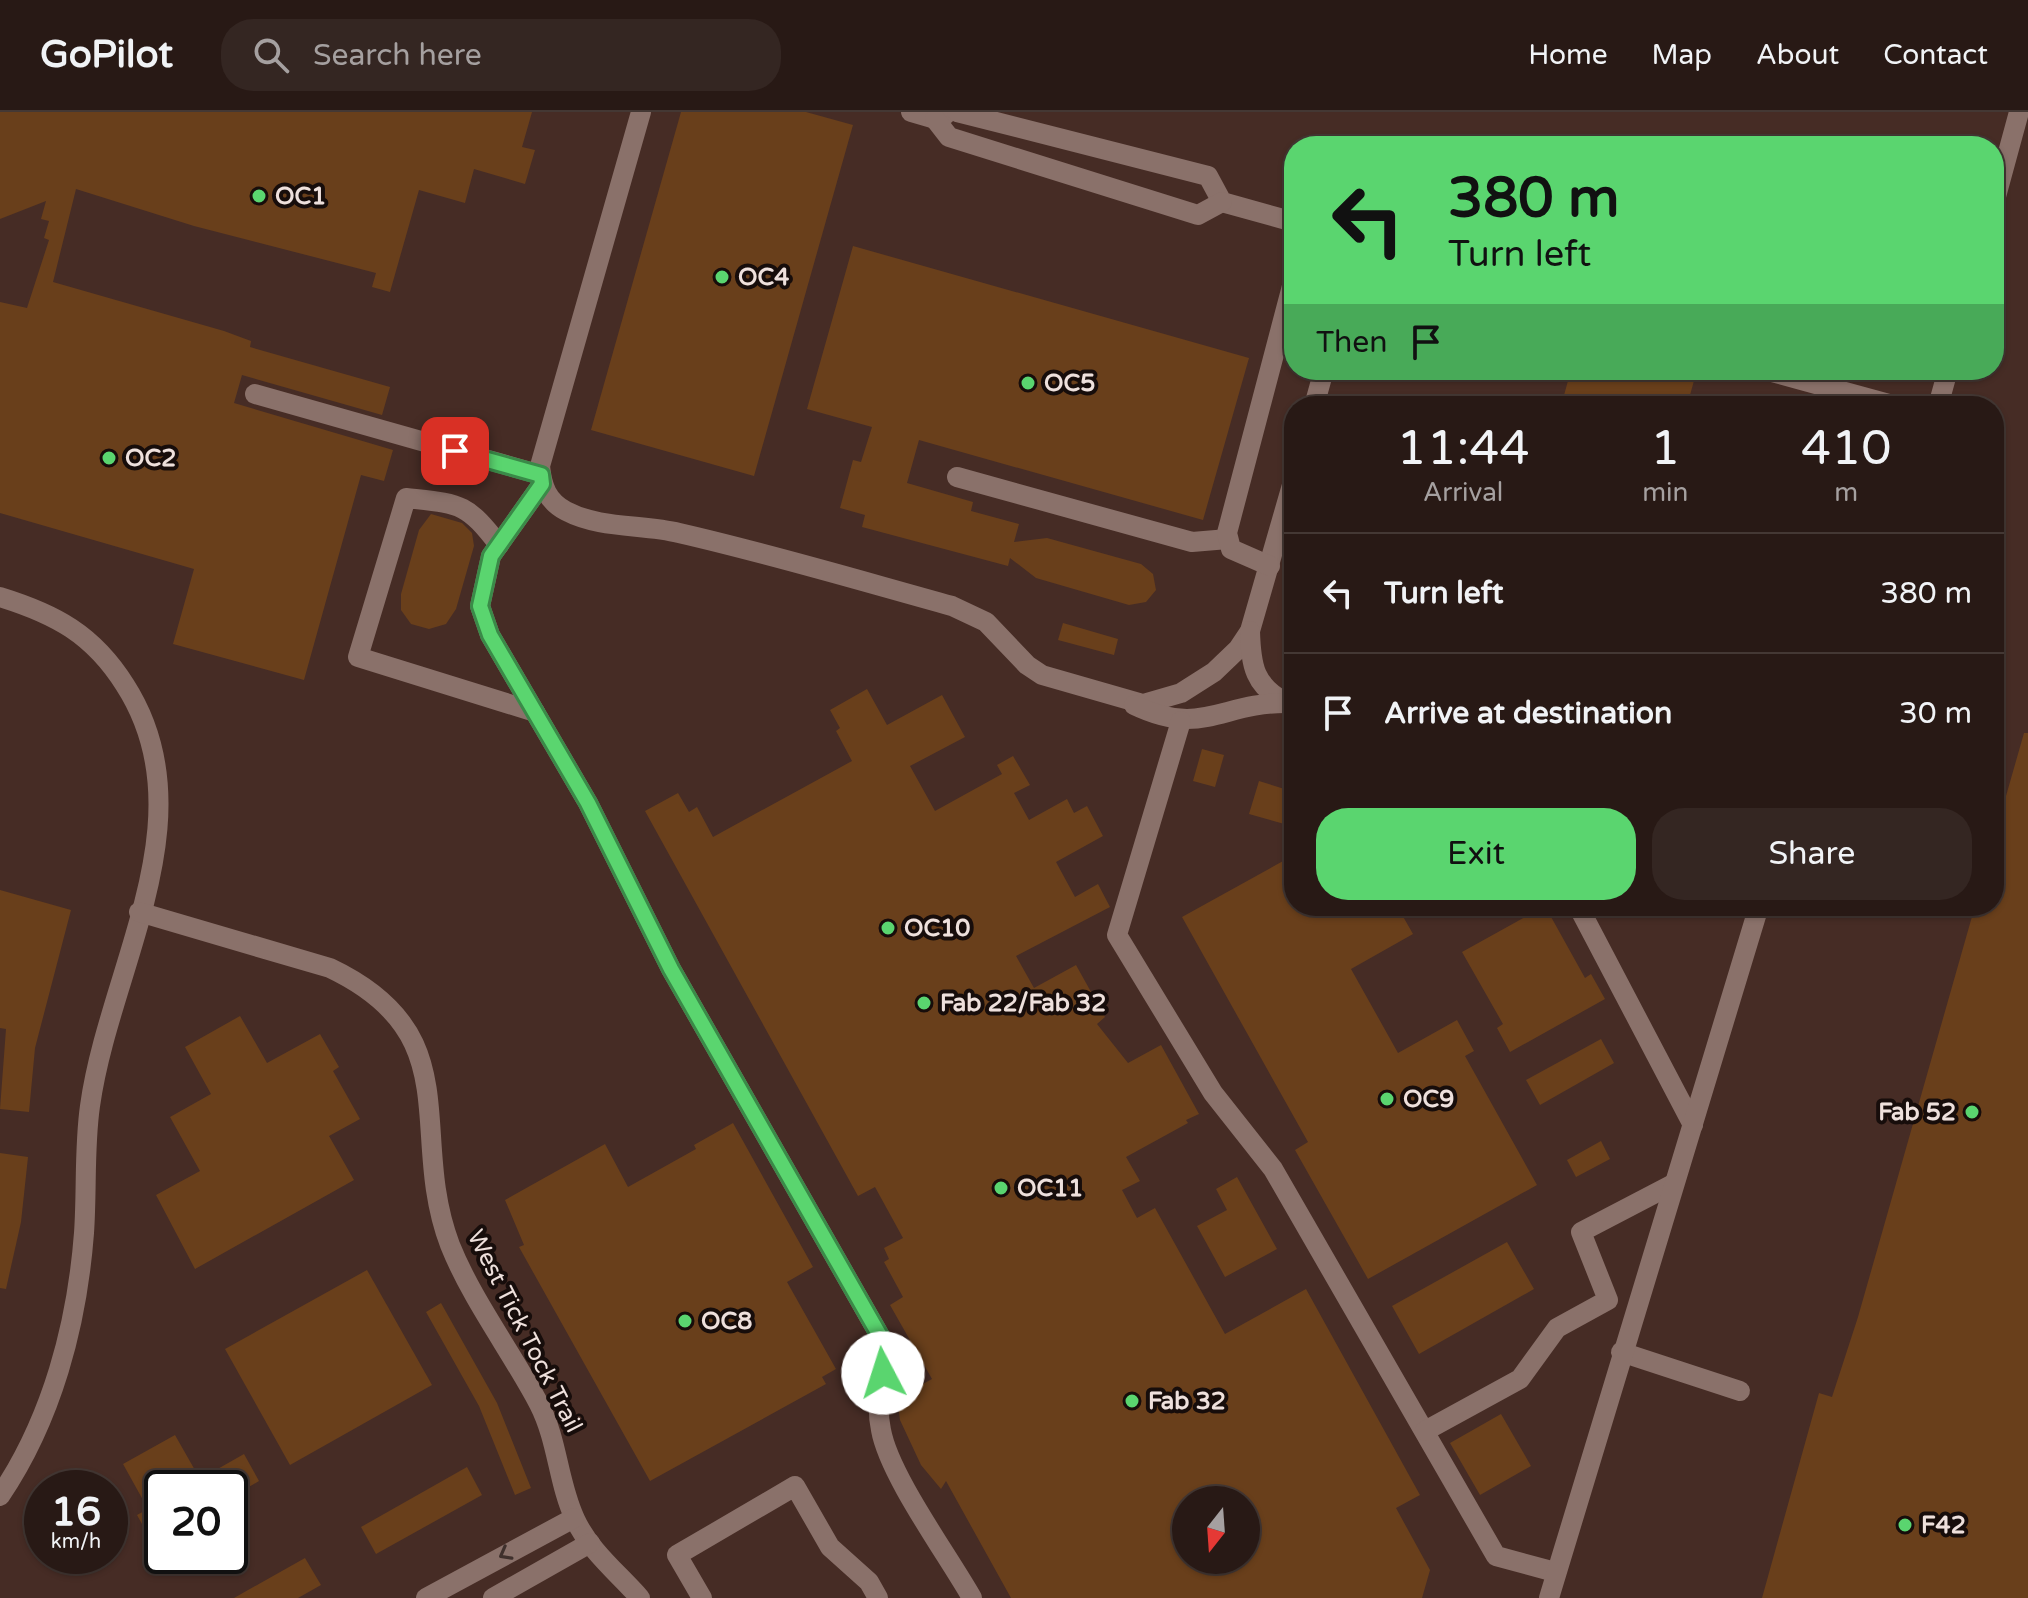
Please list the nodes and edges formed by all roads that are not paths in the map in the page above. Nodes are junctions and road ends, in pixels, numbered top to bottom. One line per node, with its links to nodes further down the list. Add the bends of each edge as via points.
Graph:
1 (641, 112): 15 (street, via 540,466)
2 (911, 112): 4 (street)
3 (2019, 112): 6 (street)
4 (948, 114): 5 (street); 7 (street, via 949,137)
5 (1123, 155): 7 (street); 8 (street, via 1208,176)
6 (2004, 167)
7 (1114, 190): 8 (street, via 1198,215)
8 (1222, 202): 9 (street)
9 (1284, 219)
10 (1284, 316): 17 (street)
11 (1801, 380): 13 (street)
12 (255, 394): 15 (street)
13 (1860, 396)
14 (957, 477): 17 (street, via 1192,542)
15 (541, 480): 18 (street); 23 (street, via 550,500 582,518 678,532 952,606 986,622 1042,675)
16 (1284, 515): 19 (street)
17 (1228, 539): 19 (street, via 1231,549)
18 (499, 545): 25 (street, via 491,556 480,606 490,635); 25 (street, via 474,513 406,498 358,657)
19 (1270, 566): 21 (street)
20 (0, 597): 27 (street, via 66,622 118,673 146,726 160,787 160,822)
21 (1250, 631): 22 (street, via 1257,676 1269,693); 23 (street, via 1214,672 1181,693 1143,704)
22 (1284, 700)
23 (1124, 701): 26 (street)
24 (1284, 704): 26 (street, via 1261,703 1209,719)
25 (535, 712): 44 (street, via 602,829 679,982 888,1350 878,1396 881,1430 891,1459)
26 (1181, 721): 34 (street, via 1117,935 1213,1093 1273,1169)
27 (139, 912): 35 (street, via 90,1104 83,1245 65,1350 27,1448); 36 (street, West Tick Tock Trail, via 330,968 357,981 401,1023 426,1078 437,1199 451,1246 541,1407)
28 (1583, 916): 30 (street)
29 (1756, 916): 30 (street)
30 (1693, 1125): 31 (street)
31 (1673, 1184): 32 (street); 34 (street, via 1581,1232 1608,1300 1557,1328 1520,1379)
32 (1621, 1352): 33 (street); 38 (street)
33 (1740, 1391)
34 (1425, 1431): 38 (street, via 1496,1556)
35 (0, 1496)
36 (574, 1518): 37 (street, West Tick Tock Trail); 39 (street, one-way to 39)
37 (590, 1543): 40 (street); 41 (street, West Tick Tock Trail)
38 (1555, 1572): 45 (street)
39 (426, 1598)
40 (493, 1598)
41 (640, 1598)
42 (702, 1598): 43 (street, via 677,1555 795,1486 830,1547 869,1582)
43 (878, 1598)
44 (972, 1598)
45 (1549, 1598)

